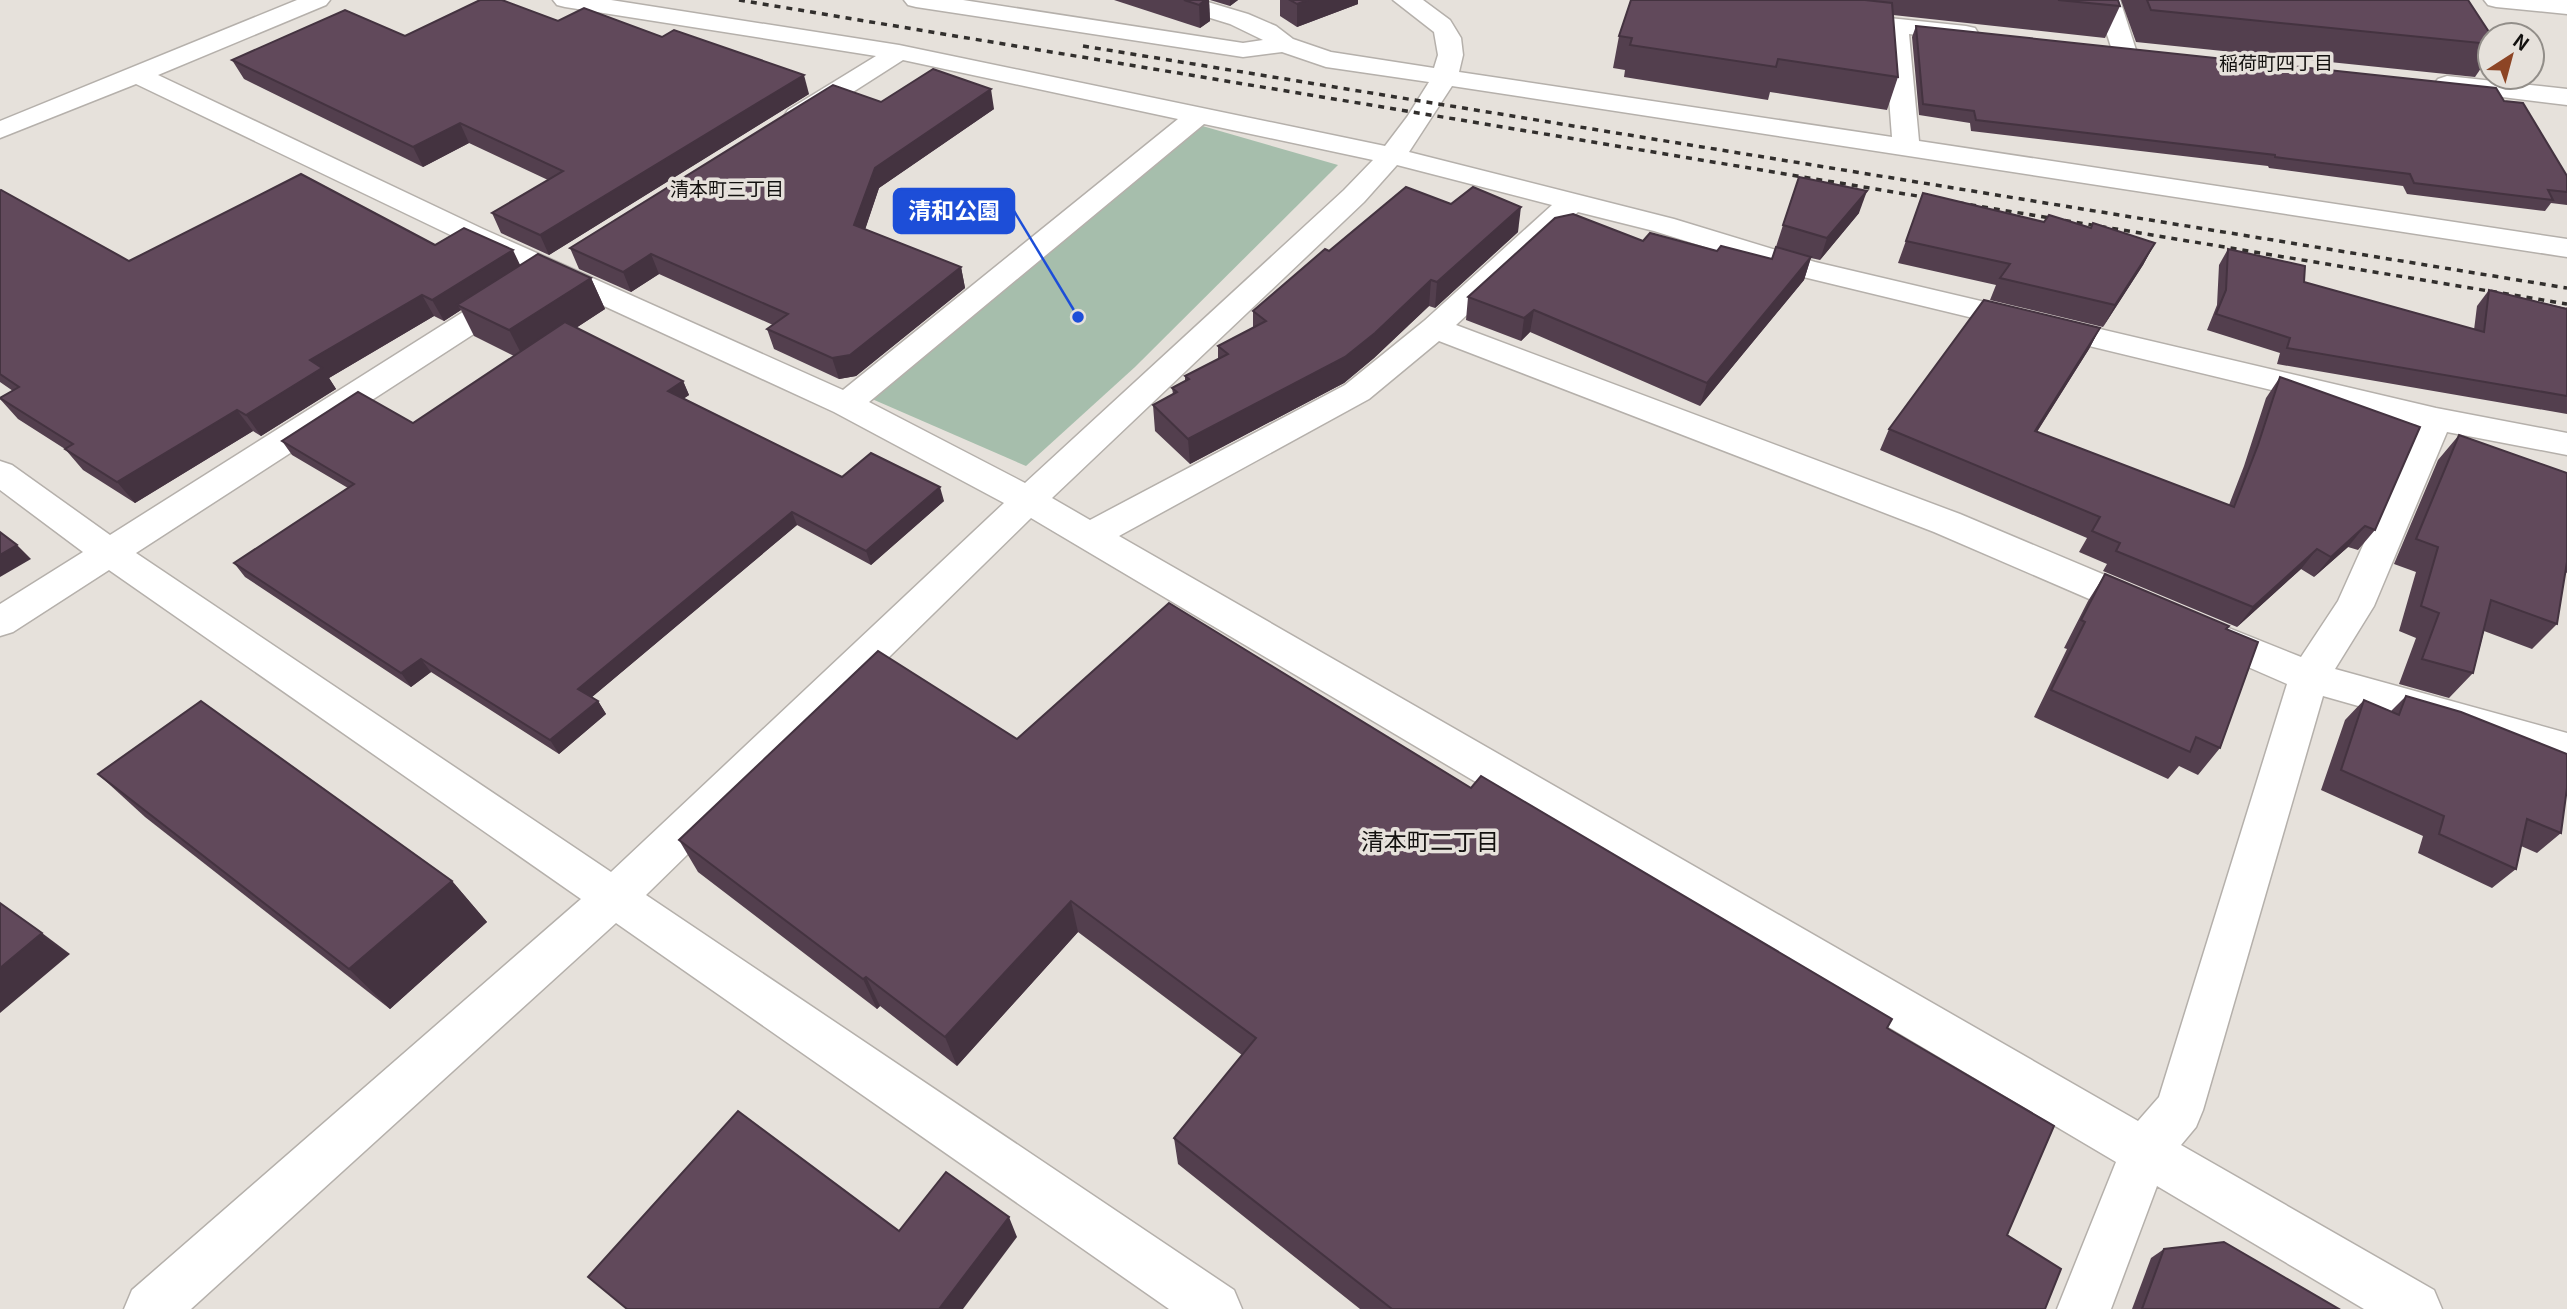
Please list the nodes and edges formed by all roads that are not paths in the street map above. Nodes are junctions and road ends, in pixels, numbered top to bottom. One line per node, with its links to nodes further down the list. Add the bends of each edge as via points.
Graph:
1 (318, 0): 19 (street)
2 (565, 0): 17 (street)
3 (916, 0): 14 (street, via 1243,50)
4 (1176, 0): 11 (street)
5 (1405, 0): 20 (street, via 1432,16 1449,36 1452,50)
6 (2108, 0): 16 (street)
7 (2497, 0): 9 (street)
8 (1274, 7): 11 (street)
9 (2567, 7)
10 (1816, 17): 12 (street)
11 (1239, 19): 14 (street)
12 (1896, 26): 13 (street); 26 (street)
13 (1990, 36)
14 (1284, 44): 20 (street, via 1326,59)
15 (2098, 47): 16 (street)
16 (2124, 50): 18 (street)
17 (899, 52): 23 (street); 25 (street)
18 (2152, 53)
19 (138, 75): 24 (street); 30 (street)
20 (1446, 76): 26 (street); 27 (street)
21 (2429, 82): 22 (street)
22 (2567, 97)
23 (1199, 115): 27 (street); 32 (street)
24 (0, 130)
25 (772, 132)
26 (1906, 146): 29 (street)
27 (1393, 156): 28 (street); 36 (street)
28 (1572, 202): 31 (street); 33 (street, via 1806,269)
29 (2567, 248)
30 (562, 263): 32 (street); 38 (street)
31 (1435, 328): 37 (street, via 1357,392); 40 (street, via 1947,523)
32 (846, 404): 36 (street)
33 (2436, 419): 34 (street); 40 (street, via 2355,606)
34 (2564, 445)
35 (0, 473): 38 (street)
36 (1028, 500): 37 (street); 42 (street)
37 (1090, 536): 43 (street)
38 (110, 553): 39 (street); 42 (street)
39 (0, 622)
40 (2309, 677): 41 (street); 43 (street, via 2179,1110)
41 (2567, 749)
42 (614, 897): 44 (street); 45 (street)
43 (2145, 1151): 46 (street); 47 (street)
44 (151, 1309)
45 (1215, 1309)
46 (2084, 1309)
47 (2414, 1309)

